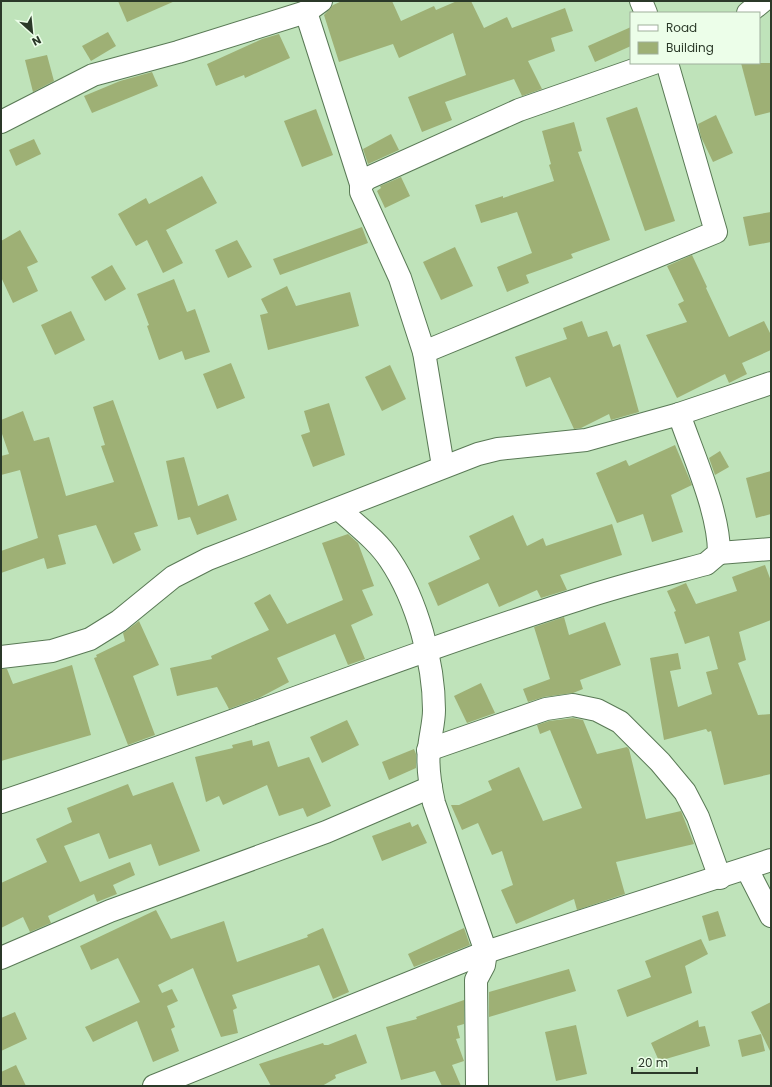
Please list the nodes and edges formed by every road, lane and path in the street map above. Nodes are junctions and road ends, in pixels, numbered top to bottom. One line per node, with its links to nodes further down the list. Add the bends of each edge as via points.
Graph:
1 (641, 1): 4 (street)
2 (763, 1): 5 (street)
3 (314, 6): 8 (street, via 178,52 93,75); 9 (street)
4 (646, 12)
5 (749, 12)
6 (651, 64): 9 (street, via 519,110 375,175)
7 (667, 64): 10 (street, via 716,232)
8 (1, 122)
9 (361, 184): 10 (street, via 361,192 400,278)
10 (424, 352): 13 (street)
11 (771, 383): 12 (street)
12 (679, 414): 13 (street, via 586,440 498,450); 16 (street, via 714,515 719,535)
13 (443, 466): 14 (street)
14 (339, 509): 17 (street, via 376,542 390,560 407,594); 18 (street, via 208,559 173,577 119,622 90,639 52,651)
15 (771, 549): 16 (street)
16 (719, 553): 17 (street, via 706,564 582,598)
17 (427, 651): 19 (street, via 434,685 434,712); 21 (street)
18 (2, 653)
19 (428, 750): 20 (street); 24 (street, via 546,709 573,705 597,710 620,722 660,762 685,792 698,817)
20 (431, 787): 26 (street, via 434,803); 27 (street, via 326,832 110,911)
21 (1, 802)
22 (771, 860): 23 (street)
23 (747, 869): 24 (street); 25 (street)
24 (720, 878): 26 (street)
25 (771, 916)
26 (486, 952): 28 (street); 29 (street, via 484,965 476,980)
27 (1, 958)
28 (154, 1086)
29 (477, 1086)

